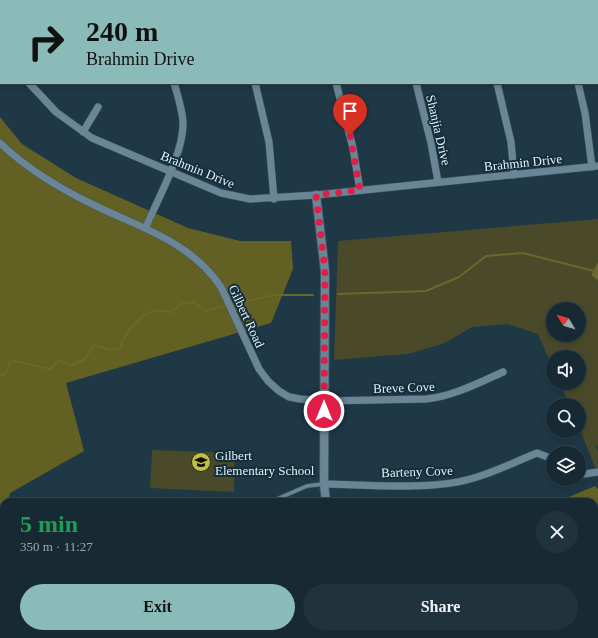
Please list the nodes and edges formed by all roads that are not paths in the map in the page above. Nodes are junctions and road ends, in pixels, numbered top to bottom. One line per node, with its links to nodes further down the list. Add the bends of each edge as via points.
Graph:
1 (30, 84): 9 (street, Brahmin Drive, via 56,112)
2 (174, 84): 12 (street, via 180,105 182,129 179,150)
3 (255, 84): 17 (street, via 269,142)
4 (336, 84): 15 (street, via 353,148)
5 (416, 84): 14 (street, Shanjia Drive)
6 (498, 84): 13 (street, via 511,142)
7 (578, 84): 11 (street)
8 (98, 107): 9 (street)
9 (83, 132): 12 (street, Brahmin Drive, via 102,143)
10 (0, 143): 18 (street, Gilbert Road, via 22,163 49,180 94,205)
11 (595, 166): 13 (street, Brahmin Drive)
12 (170, 171): 17 (street, Brahmin Drive, via 220,193 250,199); 18 (street)
13 (514, 175): 14 (street, Brahmin Drive)
14 (438, 182): 15 (street, Brahmin Drive)
15 (360, 190): 16 (street, Brahmin Drive)
16 (316, 195): 17 (street, Brahmin Drive); 20 (street, via 325,271)
17 (274, 199)
18 (146, 227): 20 (street, Gilbert Road, via 178,245 214,277 225,294 251,354 268,381 289,397)
19 (503, 372): 20 (street, Breve Cove, via 442,397)
20 (324, 401): 24 (street)
21 (546, 456): 24 (street, Barteny Cove, via 537,453 477,478 451,483)
22 (598, 472): 23 (street)
23 (586, 474)
24 (324, 484): 25 (lane, via 307,486); 26 (street)
25 (279, 498)
26 (326, 498)

